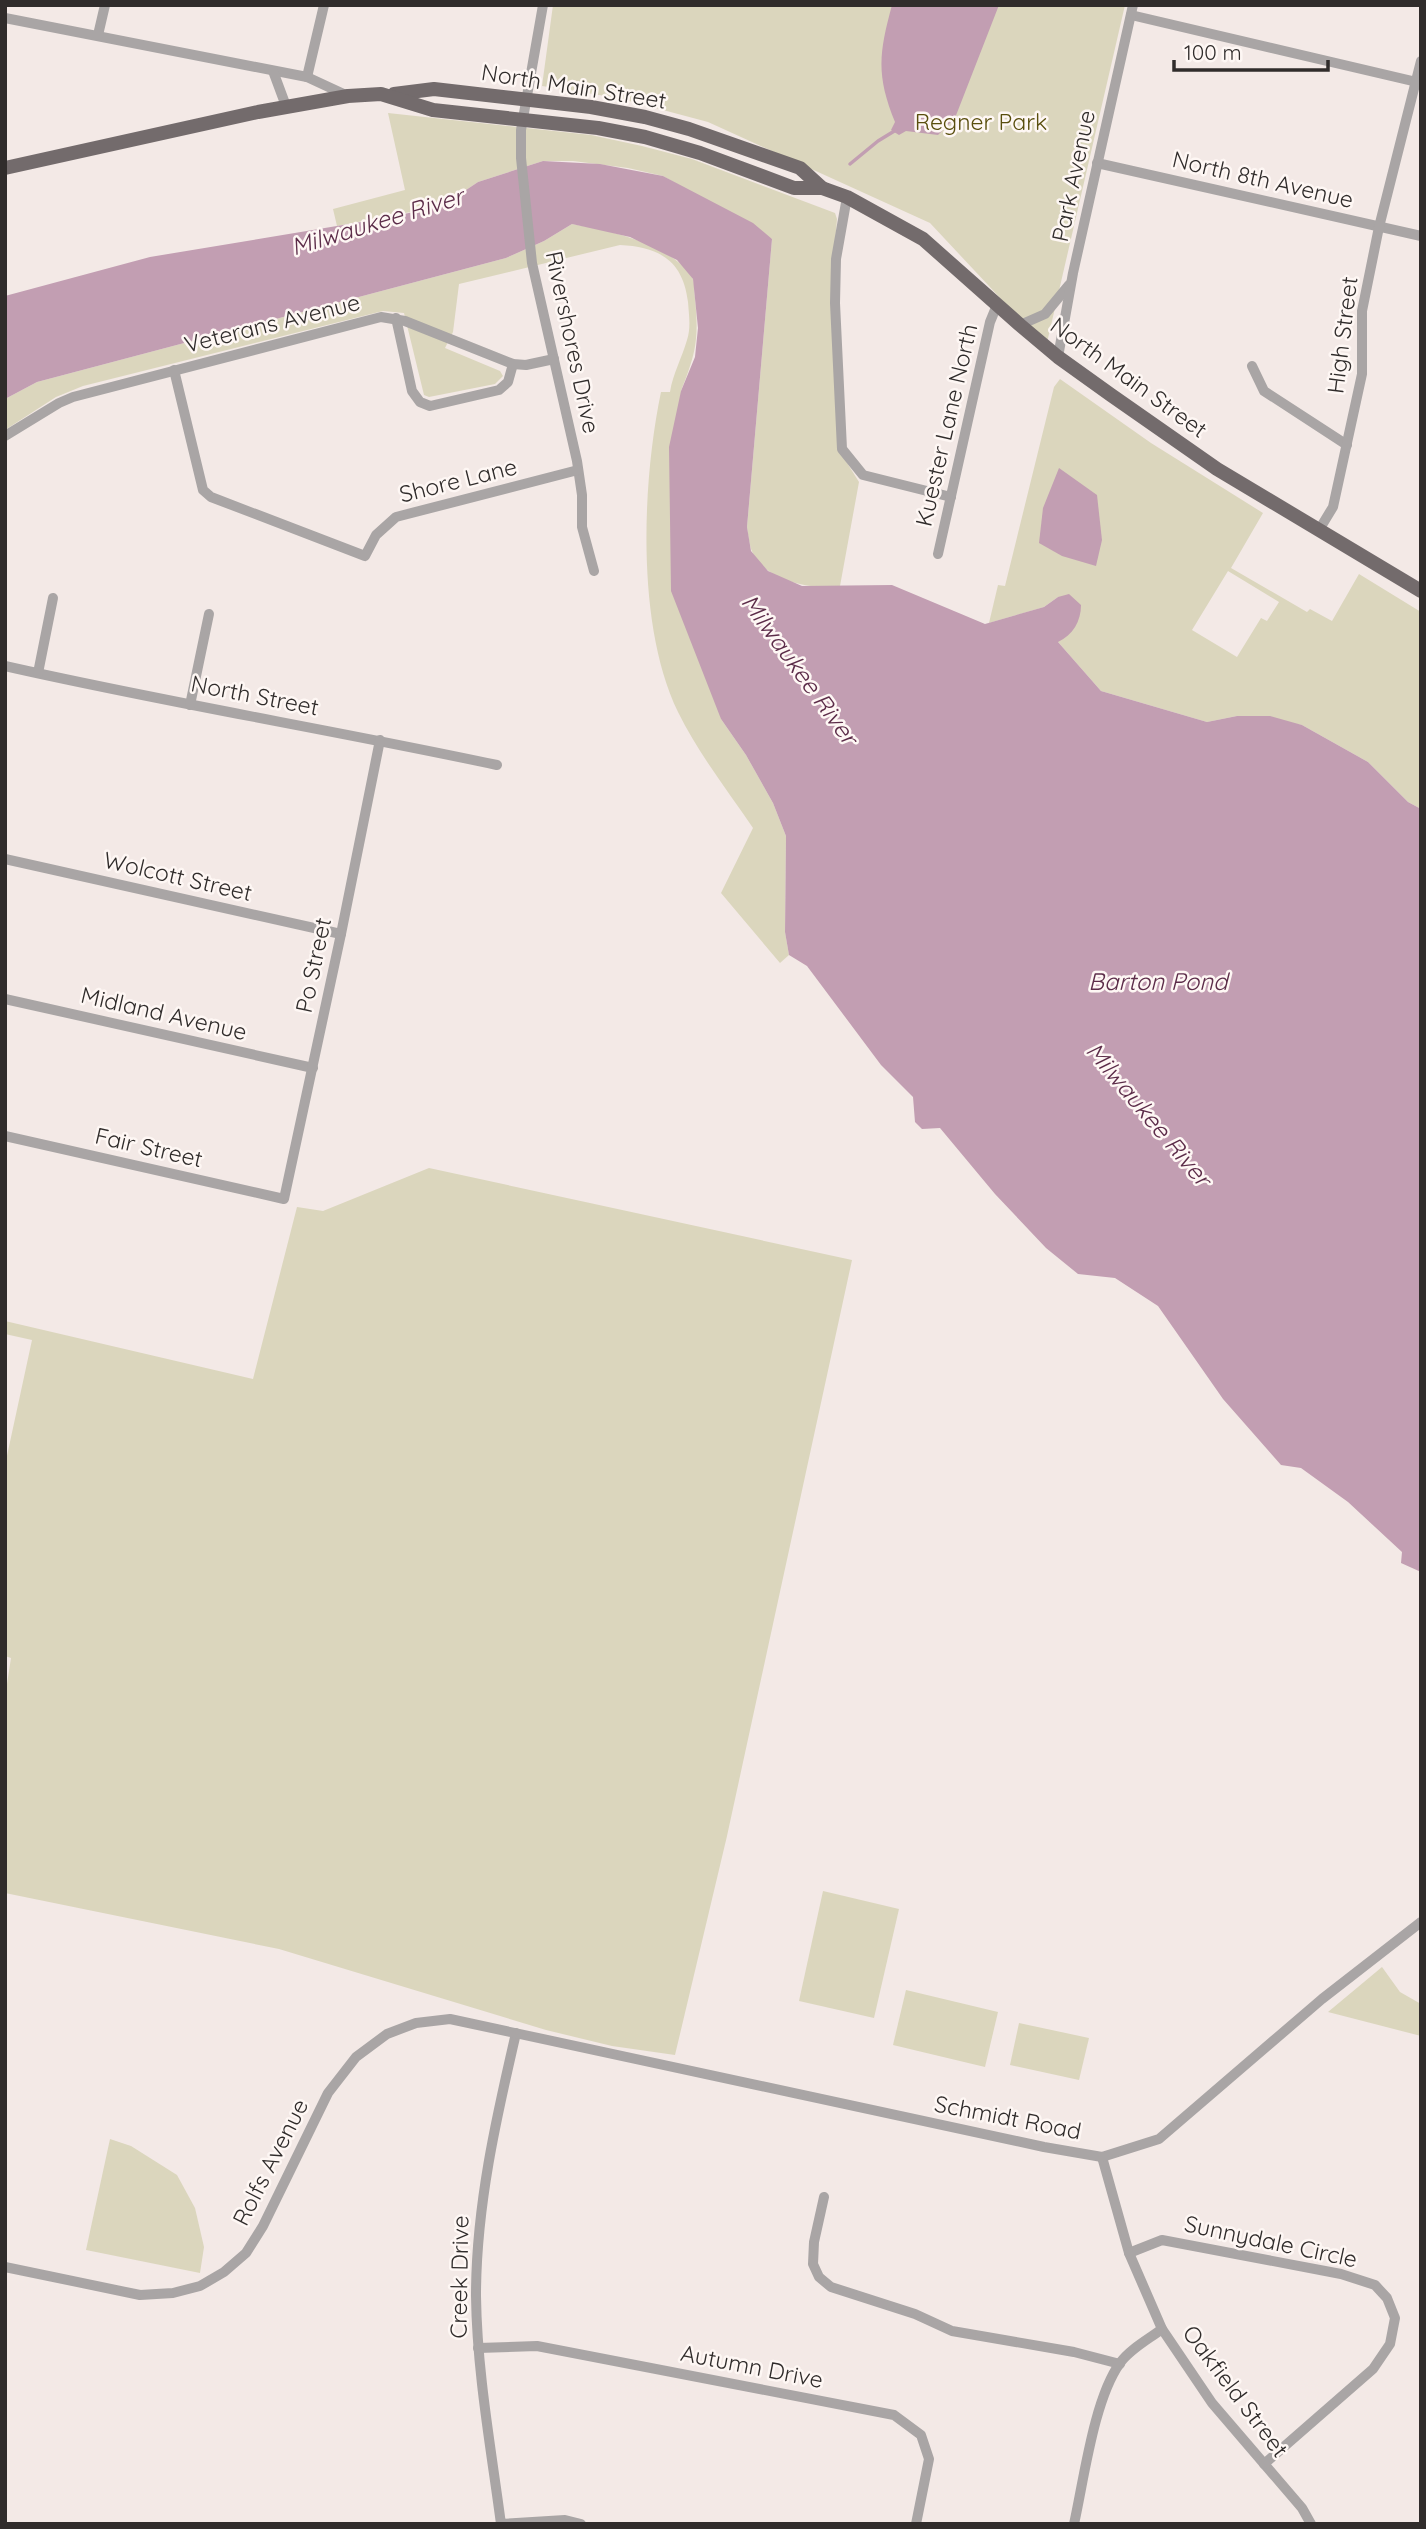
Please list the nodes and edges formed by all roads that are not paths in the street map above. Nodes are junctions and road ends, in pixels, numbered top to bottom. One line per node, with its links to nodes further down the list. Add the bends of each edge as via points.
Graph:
1 (105, 5): 6 (street)
2 (324, 5): 9 (street)
3 (543, 5): 13 (street, Rivershores Drive)
4 (1132, 10): 10 (street); 16 (street, Park Avenue)
5 (5, 18): 6 (street)
6 (98, 35): 8 (street)
7 (1421, 61): 10 (street, High Street)
8 (273, 71): 9 (street); 14 (street)
9 (307, 78): 12 (street)
10 (1418, 83): 20 (street, High Street)
11 (389, 95): 12 (main road, North Main Street); 13 (main road, North Main Street, via 435,89); 15 (main road, North Main Street, via 433,110)
12 (348, 96): 14 (main road, North Main Street)
13 (526, 100): 15 (street, Rivershores Drive); 18 (main road, North Main Street, via 591,107 689,129 800,168)
14 (286, 106): 17 (main road, North Main Street)
15 (523, 119): 18 (main road, North Main Street, via 645,136 794,188); 27 (street, Rivershores Drive, via 521,158 532,263)
16 (1097, 163): 20 (street, North 8th Avenue); 22 (street, Park Avenue)
17 (5, 168)
18 (822, 188): 19 (main road, North Main Street)
19 (847, 197): 23 (main road, North Main Street, via 923,239); 34 (street, via 835,292 842,449 863,475)
20 (1380, 227): 21 (street, North 8th Avenue); 32 (street, High Street, via 1362,311 1362,374)
21 (1421, 236)
22 (1071, 283): 25 (street, via 1045,314); 26 (street, Park Avenue)
23 (997, 305): 25 (main road, North Main Street); 34 (street, Kuester Lane North)
24 (396, 318): 28 (street, Veterans Avenue); 28 (street, via 412,391 430,406 499,390 508,382); 30 (street, Veterans Avenue, via 381,317)
25 (1020, 326): 26 (main road, North Main Street)
26 (1058, 357): 35 (main road, North Main Street, via 1217,469)
27 (554, 359): 28 (street, Veterans Avenue); 33 (street, Rivershores Drive)
28 (513, 364)
29 (1252, 366): 32 (street, via 1264,391)
30 (174, 370): 31 (street, Veterans Avenue, via 66,400); 33 (street, Shore Lane, via 203,490 365,556 376,535 396,517)
31 (5, 436)
32 (1347, 445): 35 (street, High Street, via 1334,507)
33 (578, 470): 37 (street, Rivershores Drive, via 582,527)
34 (951, 497): 36 (street, Kuester Lane North)
35 (1319, 530): 38 (main road, North Main Street)
36 (938, 554)
37 (594, 571)
38 (1421, 591)
39 (54, 598): 42 (street)
40 (209, 614): 43 (street)
41 (5, 666): 42 (street, North Street)
42 (38, 673): 43 (street, North Street)
43 (190, 705): 44 (street, North Street)
44 (380, 740): 45 (street, North Street); 47 (street, Po Street)
45 (497, 765)
46 (5, 859): 47 (street, Wolcott Street)
47 (341, 934): 49 (street, Po Street)
48 (5, 999): 49 (street, Midland Avenue)
49 (313, 1068): 51 (street, Po Street)
50 (5, 1136): 51 (street, Fair Street)
51 (285, 1199)
52 (1421, 1922): 54 (street, Schmidt Road, via 1322,1999 1159,2138)
53 (516, 2033): 54 (street, Schmidt Road); 57 (street, Rolfs Avenue, via 450,2019 416,2023 387,2034 356,2057 328,2094 246,2253 200,2286 173,2294 140,2295); 59 (street, Creek Drive, via 483,2186 476,2294)
54 (1102, 2157): 56 (street, Oakfield Street)
55 (824, 2197): 60 (street, via 813,2264 831,2287 952,2331)
56 (1129, 2253): 58 (street, Oakfield Street); 61 (street, Sunnydale Circle, via 1162,2240 1341,2274 1375,2285 1387,2298 1395,2318 1390,2344 1373,2370)
57 (5, 2267)
58 (1162, 2329): 60 (street); 61 (street, Oakfield Street, via 1212,2403)
59 (478, 2348): 62 (street, Creek Drive); 64 (street, Autumn Drive, via 537,2346 894,2415 921,2435 929,2459)
60 (1119, 2364): 65 (street, via 1101,2401)
61 (1264, 2464): 66 (street, Oakfield Street)
62 (501, 2524): 63 (street, via 565,2520)
63 (581, 2524)
64 (916, 2524)
65 (1074, 2524)
66 (1311, 2524)

